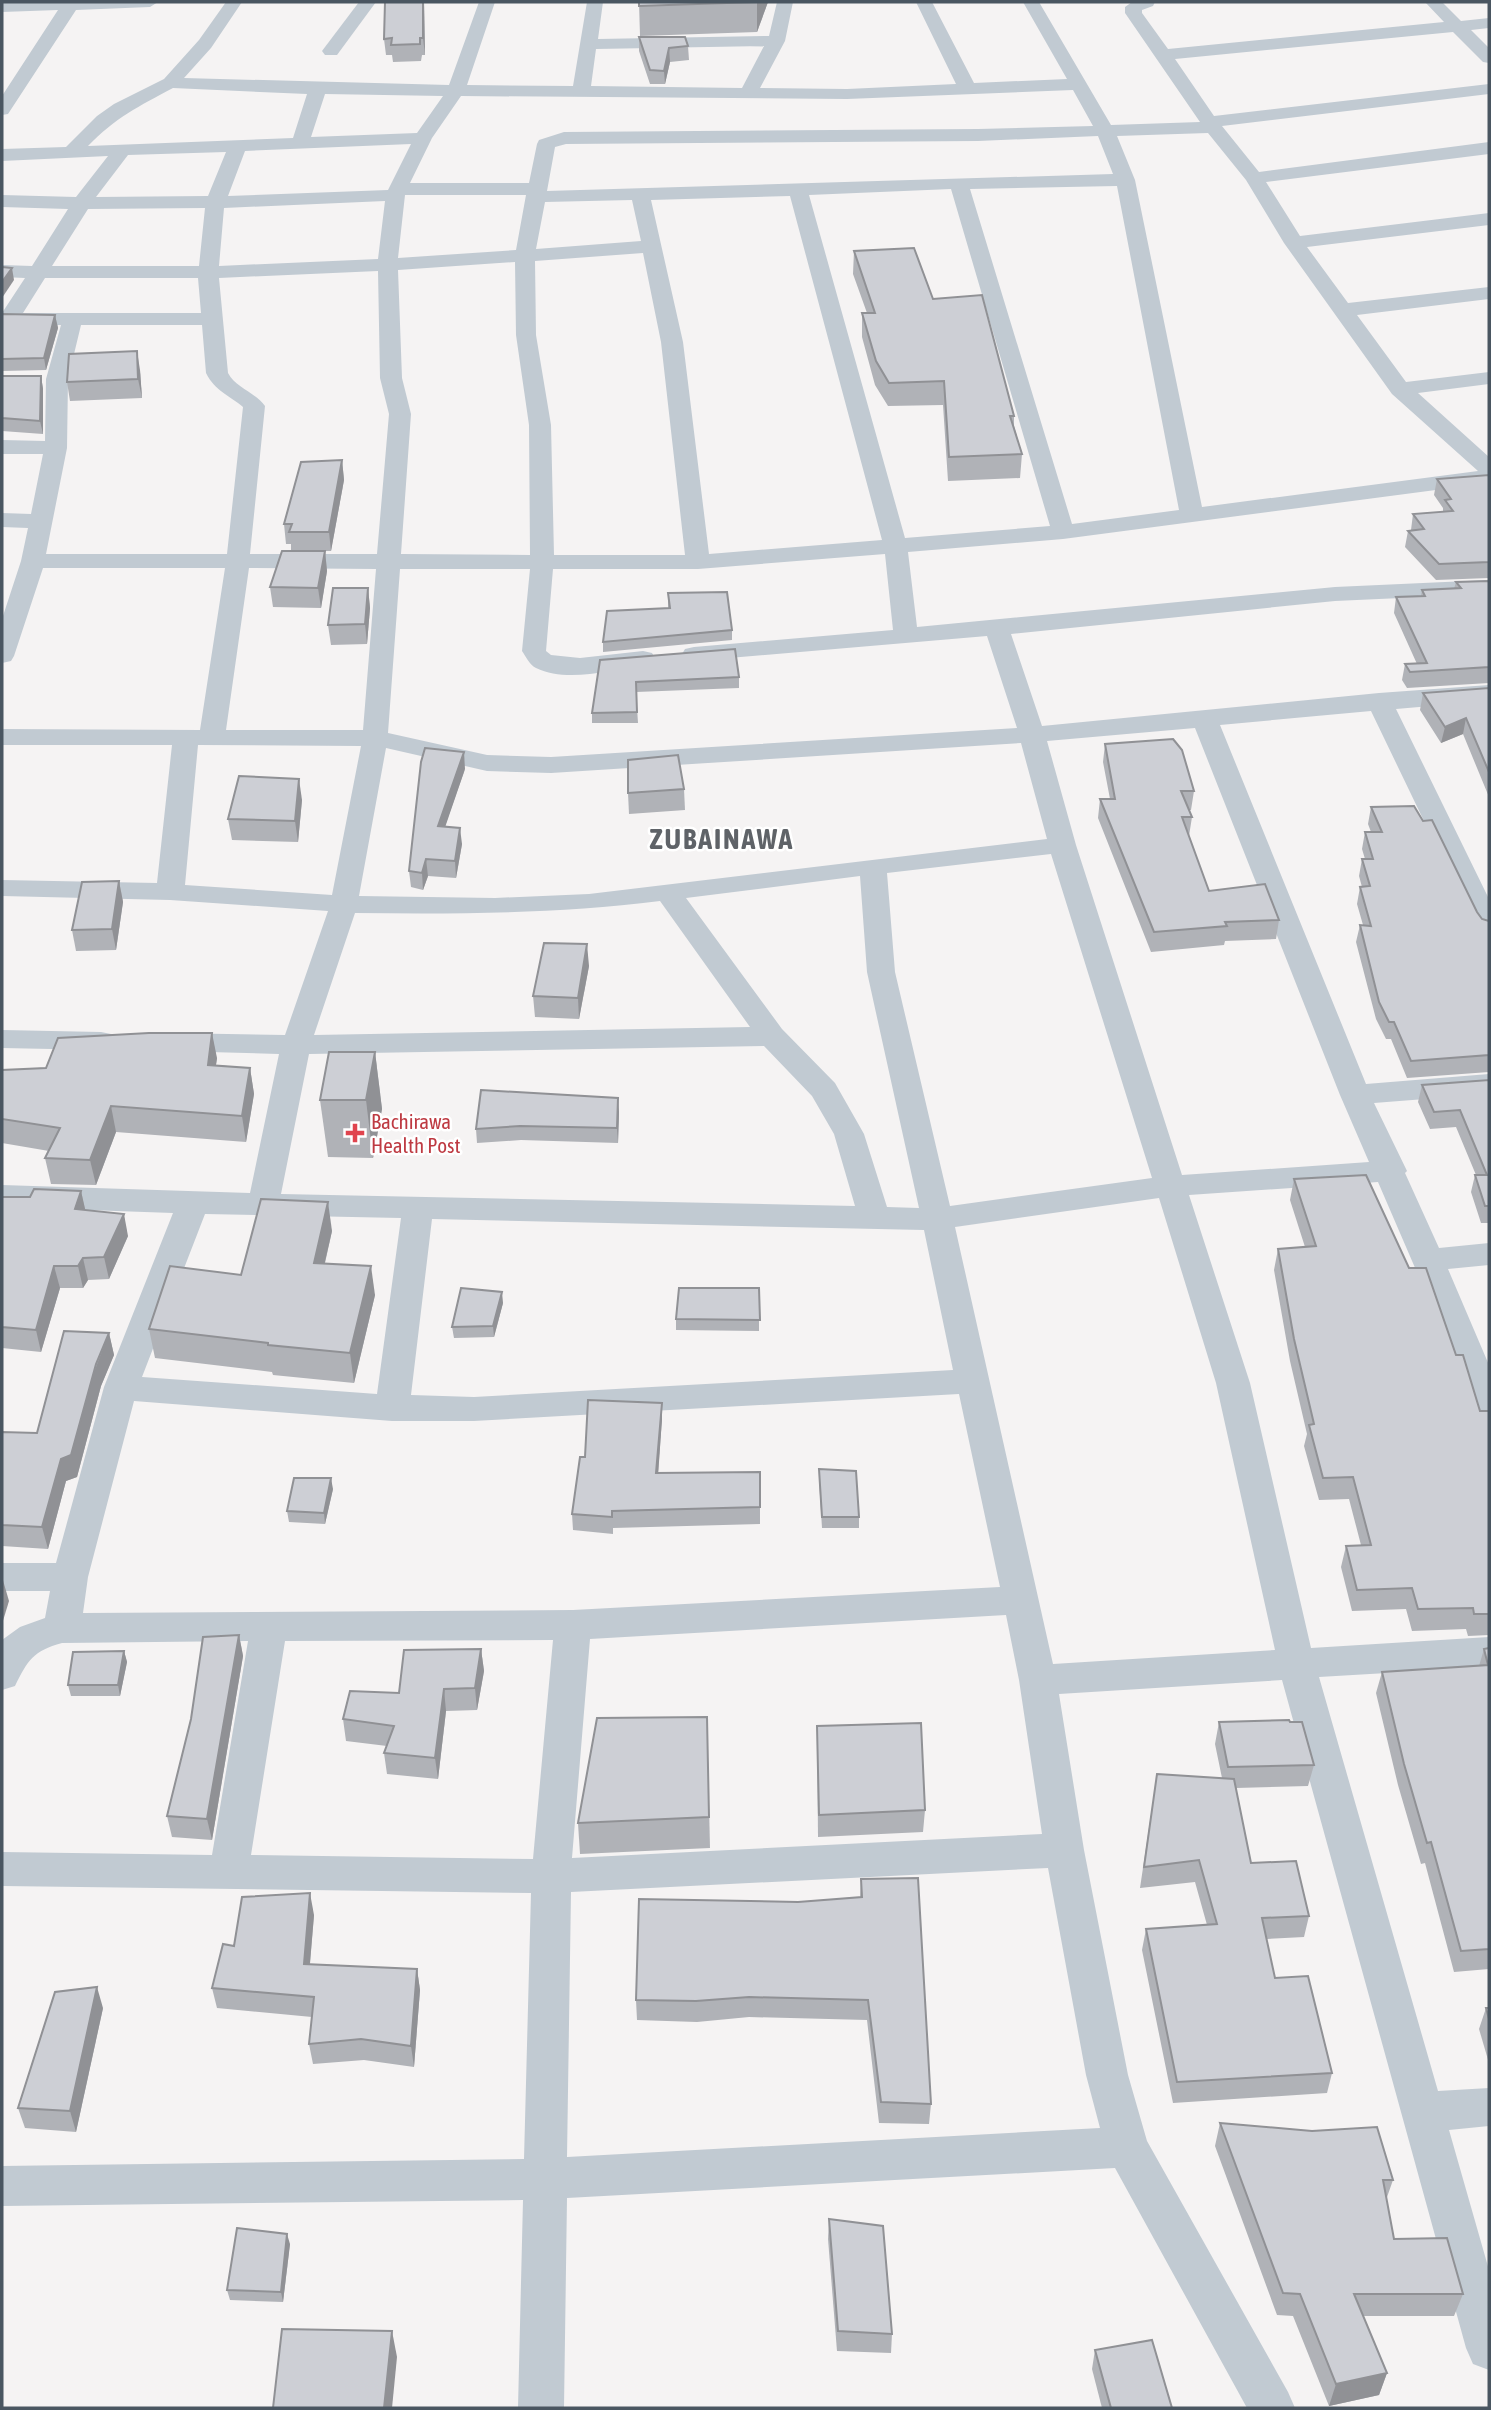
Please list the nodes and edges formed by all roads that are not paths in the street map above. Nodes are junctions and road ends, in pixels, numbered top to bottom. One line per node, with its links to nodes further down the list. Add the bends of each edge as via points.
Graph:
1 (150, 2): 12 (street)
2 (234, 2): 22 (street)
3 (343, 2): 4 (street)
4 (368, 2): 19 (street)
5 (486, 2): 26 (street)
6 (596, 2): 18 (street)
7 (786, 2): 17 (street)
8 (924, 2): 27 (street)
9 (1031, 2): 23 (street)
10 (1147, 2): 20 (street, via 1133,7 1134,13)
11 (1433, 2): 16 (street)
12 (96, 3): 13 (street)
13 (70, 5): 14 (street); 31 (street)
14 (2, 7)
15 (1489, 23): 16 (street)
16 (1457, 26): 20 (street); 21 (street)
17 (776, 41): 18 (street); 29 (street)
18 (590, 44): 28 (street)
19 (331, 51)
20 (1165, 55): 32 (street)
21 (1489, 58)
22 (170, 83): 24 (street); 41 (street, via 120,108)
23 (1080, 84): 27 (street); 33 (street)
24 (318, 89): 26 (street); 37 (street)
25 (1489, 89): 32 (street)
26 (457, 90): 28 (street); 35 (street)
27 (968, 90): 30 (street)
28 (581, 93): 29 (street)
29 (748, 93): 30 (street)
30 (847, 94): 36 (street)
31 (2, 110)
32 (1211, 125): 33 (street); 43 (street)
33 (1107, 132): 34 (street); 44 (street)
34 (978, 135): 36 (street); 45 (street)
35 (422, 138): 37 (street); 48 (street)
36 (863, 142): 50 (street, via 555,139 546,144)
37 (300, 144): 38 (street)
38 (237, 146): 40 (street); 53 (street)
39 (1489, 148): 43 (street)
40 (122, 150): 41 (street); 52 (street)
41 (71, 152): 42 (street)
42 (3, 156)
43 (1254, 178): 55 (street)
44 (1125, 180): 45 (street); 75 (street)
45 (994, 182): 46 (street)
46 (959, 183): 47 (street, via 876,181); 78 (street)
47 (798, 190): 49 (street); 79 (street)
48 (396, 192): 50 (street); 53 (street); 58 (street)
49 (640, 192): 50 (street); 56 (street)
50 (535, 193): 57 (street)
51 (2, 201): 52 (street)
52 (81, 204): 53 (street); 60 (street)
53 (215, 204): 61 (street)
54 (1489, 219): 55 (street)
55 (1294, 243): 63 (street)
56 (650, 246): 57 (street); 83 (street, via 672,342)
57 (525, 256): 58 (street); 84 (street, via 526,335 540,425)
58 (388, 262): 61 (street); 82 (street, via 391,379 400,414)
59 (2, 271): 60 (street)
60 (39, 272): 61 (street); 64 (street)
61 (208, 272): 65 (street)
62 (1489, 293): 63 (street)
63 (1345, 310): 70 (street)
64 (5, 319): 66 (street)
65 (212, 319): 66 (street); 81 (street, via 220,382 249,398 254,406)
66 (72, 320): 68 (street)
67 (1489, 378): 70 (street)
68 (57, 379): 69 (street); 72 (street)
69 (29, 380)
70 (1399, 389): 73 (street)
71 (2, 447): 72 (street)
72 (55, 448): 77 (street)
73 (1489, 469)
74 (1489, 476): 75 (street)
75 (1192, 515): 78 (street)
76 (2, 520): 77 (street)
77 (41, 521): 80 (street)
78 (1063, 532): 79 (street)
79 (897, 547): 83 (street); 88 (street)
80 (33, 561): 81 (street); 86 (street)
81 (238, 561): 82 (street); 95 (street)
82 (387, 561): 84 (street); 96 (street)
83 (698, 562): 84 (street)
84 (542, 563): 88 (street, via 534,651 548,664)
85 (1489, 587): 87 (street, via 1335,594)
86 (10, 612): 89 (street)
87 (997, 628): 88 (street); 93 (street)
88 (906, 635)
89 (2, 656)
90 (1489, 693): 91 (street)
91 (1379, 701): 92 (street); 103 (street)
92 (1204, 718): 93 (street); 108 (street)
93 (1032, 735): 96 (street, via 551,765 487,762); 97 (street)
94 (2, 737): 95 (street)
95 (199, 738): 96 (street); 100 (street)
96 (375, 738): 102 (street)
97 (1062, 845): 98 (street); 110 (street)
98 (873, 866): 101 (street); 116 (street, via 881,972)
99 (2, 888): 100 (street)
100 (170, 892): 102 (street)
101 (667, 892): 102 (street, via 589,902); 104 (street)
102 (344, 904): 106 (street)
103 (1489, 927)
104 (772, 1036): 106 (street); 115 (street, via 824,1090 849,1134)
105 (2, 1039): 106 (street)
106 (296, 1045): 113 (street)
107 (1489, 1084): 108 (street)
108 (1355, 1095): 109 (street)
109 (1391, 1171): 110 (street); 118 (street)
110 (1169, 1186): 116 (street); 131 (street, via 1233,1383)
111 (2, 1196): 112 (street)
112 (193, 1203): 113 (street); 121 (street)
113 (263, 1205): 114 (street)
114 (418, 1208): 115 (street); 122 (street)
115 (874, 1219): 116 (street)
116 (936, 1219): 120 (street)
117 (1489, 1254): 118 (street)
118 (1429, 1260): 119 (street)
119 (1475, 1334): 123 (street)
120 (972, 1381): 122 (street, via 474,1409); 126 (street)
121 (121, 1387): 122 (street); 125 (street)
122 (392, 1409)
123 (1489, 1409)
124 (2, 1577): 125 (street)
125 (70, 1577): 128 (street)
126 (1020, 1600): 127 (street); 133 (street)
127 (573, 1625): 129 (street); 137 (street)
128 (62, 1628): 129 (street); 132 (street, via 33,1636 15,1649)
129 (269, 1628): 136 (street)
130 (1489, 1652): 131 (street)
131 (1296, 1663): 133 (street); 139 (street)
132 (2, 1675)
133 (1038, 1680): 134 (street)
134 (1064, 1850): 137 (street); 140 (street, via 1108,2075)
135 (2, 1869): 136 (street)
136 (229, 1871): 137 (street)
137 (551, 1876): 141 (street)
138 (1489, 2107): 139 (street)
139 (1424, 2112): 143 (street)
140 (1127, 2147): 141 (street); 145 (street)
141 (545, 2179): 142 (street); 144 (street)
142 (2, 2186)
143 (1489, 2348)
144 (541, 2408)
145 (1272, 2408)

